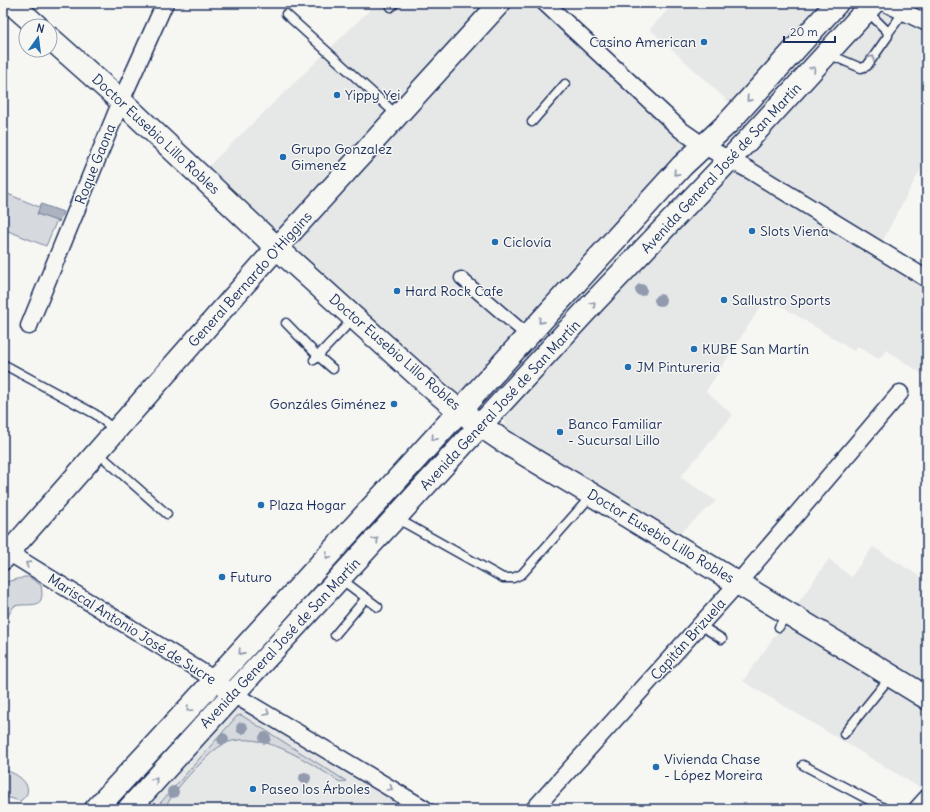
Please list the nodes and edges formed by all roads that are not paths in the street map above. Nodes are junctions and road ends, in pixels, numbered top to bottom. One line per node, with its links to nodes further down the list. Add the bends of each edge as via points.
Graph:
1 (11, 3): 9 (main road)
2 (165, 3): 15 (street, Roque Gaona)
3 (500, 3): 16 (street, General Bernardo O'Higgins)
4 (545, 3): 18 (street, via 681,130)
5 (837, 3): 18 (main road, Avenida General José de San Martín, one-way to 18)
6 (875, 6): 7 (street); 11 (lane); 13 (main road, Avenida General José de San Martín)
7 (904, 12): 10 (street); 11 (lane)
8 (286, 14): 16 (lane)
9 (28, 18)
10 (927, 23)
11 (888, 33): 13 (lane, one-way to 11, via 864,68)
12 (58, 45): 15 (main road, Doctor Eusebio Lillo Robles)
13 (827, 53): 19 (main road, Avenida General José de San Martín, one-way to 13)
14 (565, 84): 17 (lane)
15 (121, 101): 20 (main road, Doctor Eusebio Lillo Robles); 25 (street, Roque Gaona)
16 (398, 116): 20 (street, General Bernardo O'Higgins)
17 (532, 122)
18 (704, 146): 19 (street); 31 (main road, Avenida General José de San Martín, one-way to 31, via 682,166)
19 (729, 159): 22 (street); 32 (main road, Avenida General José de San Martín, one-way to 19)
20 (277, 248): 23 (main road, Doctor Eusebio Lillo Robles); 33 (street, General Bernardo O'Higgins)
21 (461, 278): 26 (street)
22 (927, 279)
23 (354, 317): 27 (lane); 31 (main road, Doctor Eusebio Lillo Robles)
24 (286, 323): 27 (lane)
25 (29, 326)
26 (520, 328)
27 (316, 358): 29 (lane)
28 (3, 364): 33 (lane, via 94,414)
29 (333, 369)
30 (900, 392): 40 (street, Capitán Brizuela)
31 (460, 410): 32 (main road, Doctor Eusebio Lillo Robles); 47 (main road, Avenida General José de San Martín, one-way to 47)
32 (481, 425): 35 (main road, Doctor Eusebio Lillo Robles); 37 (main road, Avenida General José de San Martín)
33 (116, 431): 34 (street, General Bernardo O'Higgins)
34 (97, 452): 36 (lane); 38 (street, General Bernardo O'Higgins)
35 (592, 495): 37 (lane, via 522,574 513,578 504,578); 40 (main road, Doctor Eusebio Lillo Robles)
36 (167, 514)
37 (396, 518): 39 (main road, Avenida General José de San Martín, one-way to 37)
38 (5, 553): 47 (street, Mariscal Antonio José de Sucre, one-way to 38)
39 (340, 578): 41 (lane); 48 (main road, Avenida General José de San Martín)
40 (738, 583): 43 (street, Capitán Brizuela); 46 (main road, Doctor Eusebio Lillo Robles, via 783,620)
41 (366, 598): 42 (lane); 44 (lane)
42 (378, 607)
43 (700, 625): 45 (lane); 56 (street, Capitán Brizuela)
44 (335, 635)
45 (722, 639)
46 (891, 676): 49 (main road, Doctor Eusebio Lillo Robles); 50 (lane)
47 (215, 680): 48 (street, Mariscal Antonio José de Sucre); 54 (main road, Avenida General José de San Martín, one-way to 54)
48 (233, 694): 53 (main road, Avenida General José de San Martín, one-way to 48); 55 (street, Mariscal Antonio José de Sucre, one-way to 55)
49 (927, 698)
50 (844, 734)
51 (803, 764): 57 (lane)
52 (927, 798): 58 (street)
53 (135, 806)
54 (96, 809)
55 (425, 809)
56 (534, 809)
57 (886, 809)
58 (917, 809)

